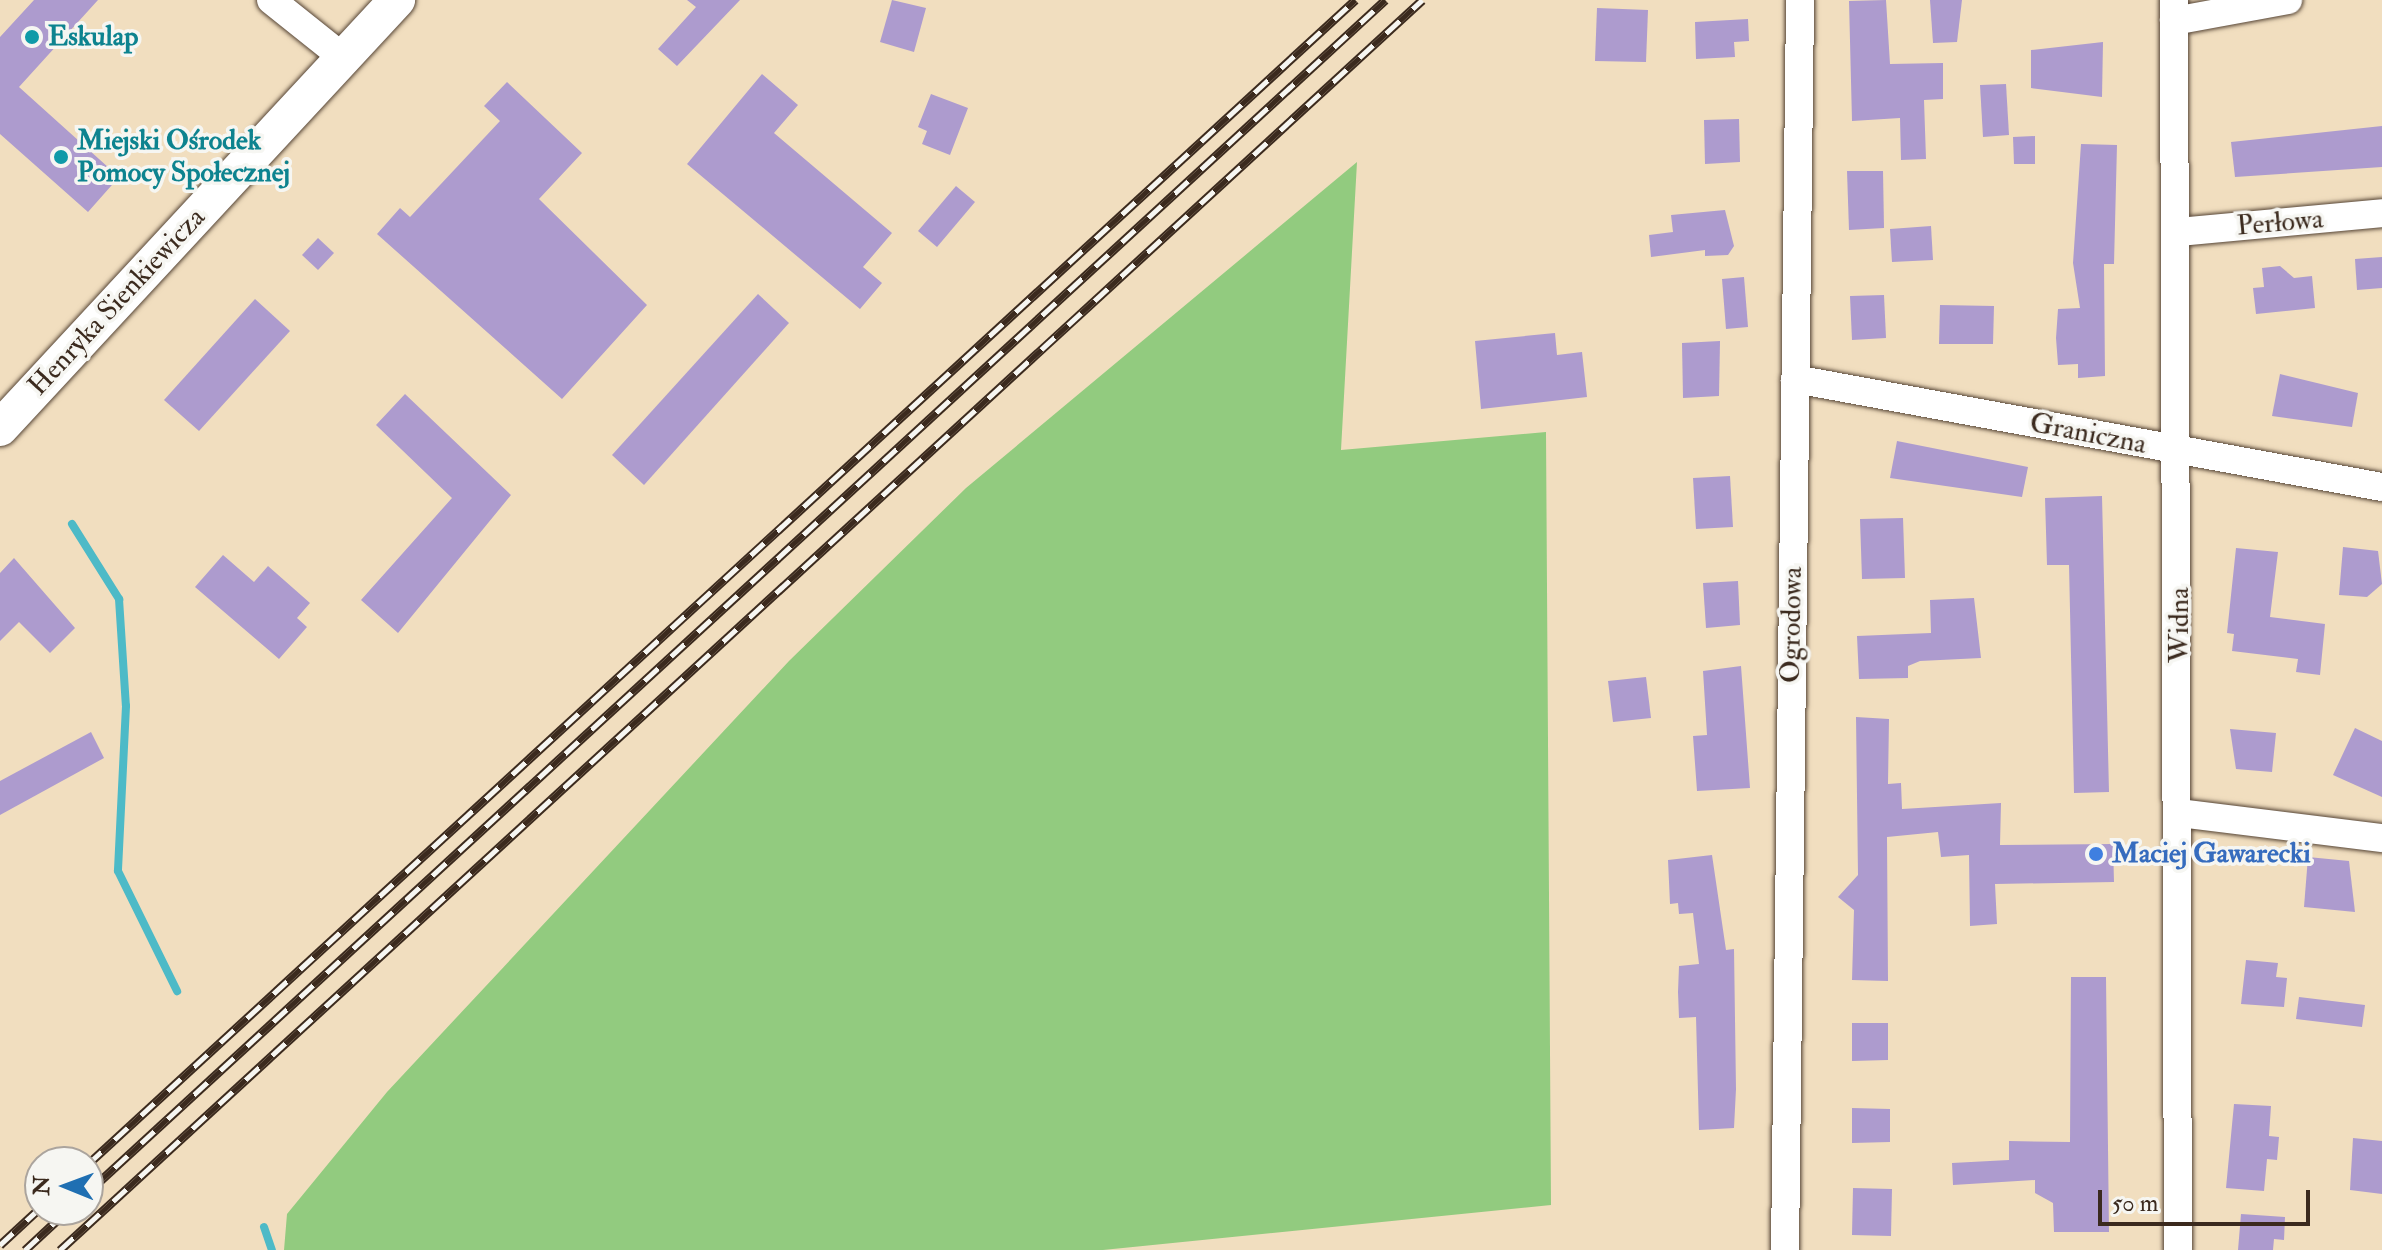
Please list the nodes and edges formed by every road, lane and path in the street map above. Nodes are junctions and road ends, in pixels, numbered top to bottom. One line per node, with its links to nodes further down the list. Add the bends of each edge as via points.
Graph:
1 (271, 0): 6 (street)
2 (397, 0): 6 (street, Henryka Sienkiewicza)
3 (1800, 0): 9 (street, Ogrodowa)
4 (2288, 0): 5 (street)
5 (2174, 11): 8 (street, Widna)
6 (345, 59): 10 (street, Henryka Sienkiewicza)
7 (2382, 213): 8 (street, Perłowa)
8 (2179, 232): 11 (street, Widna)
9 (1795, 379): 11 (street, Graniczna); 15 (street, Ogrodowa)
10 (0, 428)
11 (2181, 451): 12 (street, Graniczna); 13 (street, Widna)
12 (2382, 487)
13 (2180, 813): 14 (street); 16 (street, Widna)
14 (2382, 838)
15 (1785, 1250)
16 (2178, 1250)

